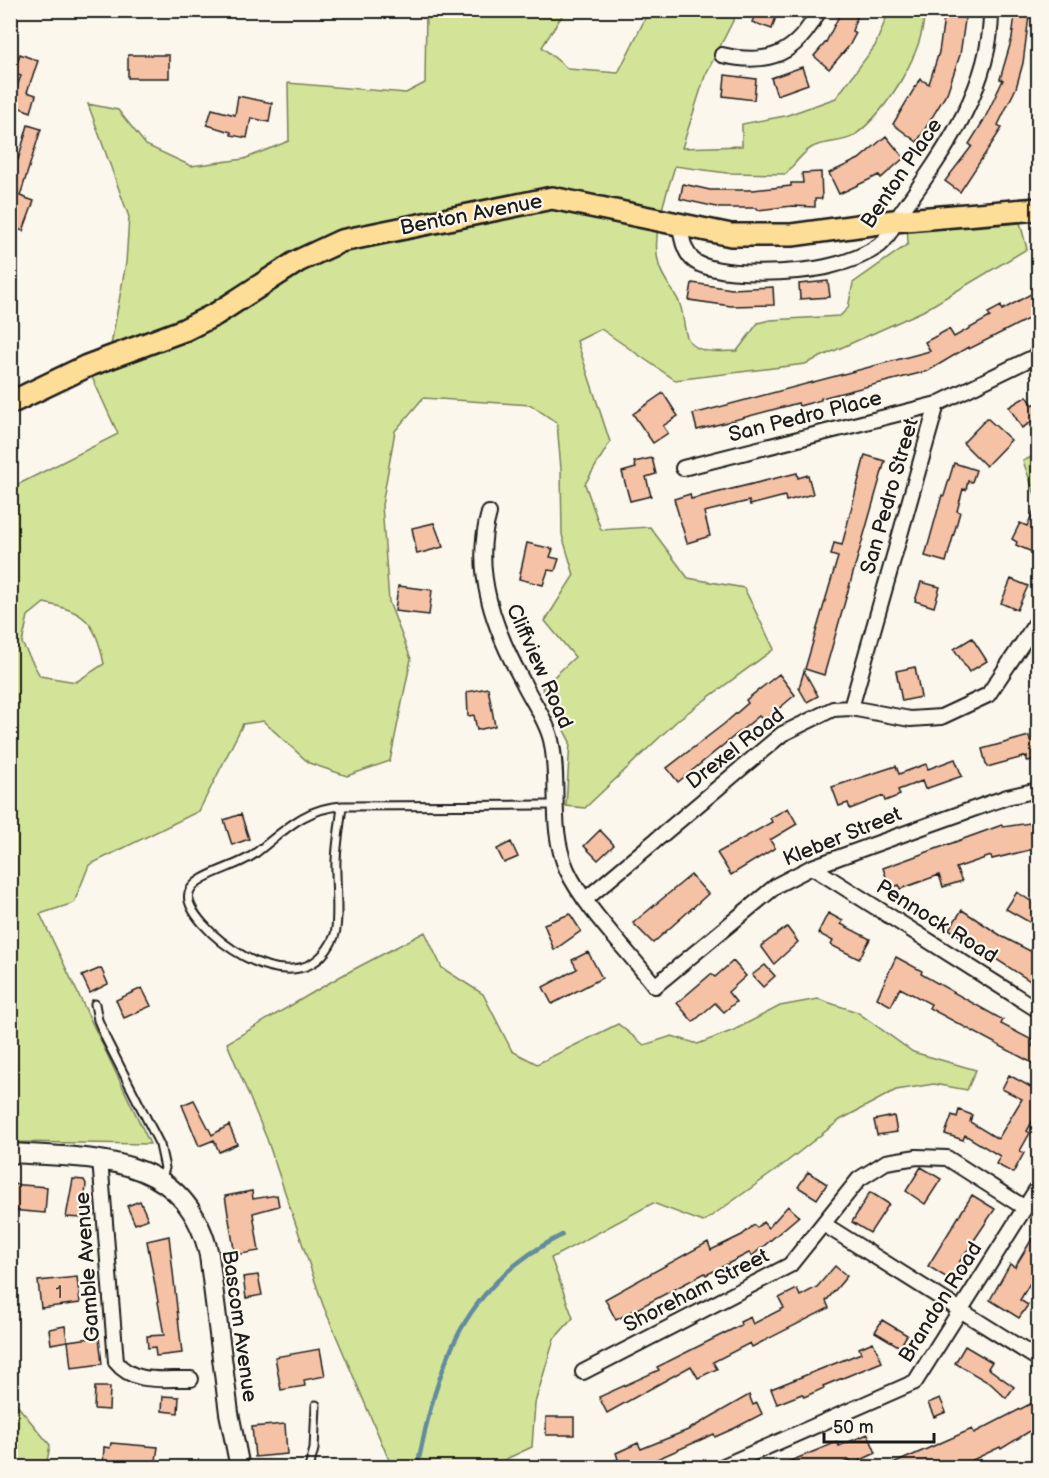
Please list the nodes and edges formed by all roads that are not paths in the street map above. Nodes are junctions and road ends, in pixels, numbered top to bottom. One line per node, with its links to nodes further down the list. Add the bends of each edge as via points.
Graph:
1 (819, 10): 3 (street, via 809,30 782,53 757,60)
2 (990, 10): 5 (street, Benton Place, via 981,74 950,143)
3 (722, 55)
4 (1038, 209): 5 (main road, Benton Avenue)
5 (894, 221): 6 (main road, Benton Avenue, via 792,235 731,235); 6 (street, Benton Place, via 882,243 863,255 830,267 764,272 729,271 693,260 682,244)
6 (680, 225): 8 (main road, Benton Avenue, via 552,198 341,241 298,261 184,330 87,366)
7 (1038, 355): 9 (street, San Pedro Street)
8 (10, 403)
9 (937, 404): 10 (street, San Pedro Place); 13 (street, San Pedro Street)
10 (683, 468)
11 (489, 513): 16 (street, Cliffview Road, via 482,536 489,602 502,641 548,730 554,753)
12 (1038, 620): 13 (street, Drexel Road, via 996,684 980,700 928,720)
13 (851, 708): 18 (street, Drexel Road, via 833,709 782,734)
14 (1038, 790): 17 (street, Kleber Street, via 1007,797)
15 (342, 806): 15 (lane, via 319,808 298,819 240,864 199,879 189,893 189,905 208,932 247,958 277,969 309,967 323,956 335,935 336,861); 16 (lane)
16 (554, 806): 18 (street, Cliffview Road, via 556,843 568,872)
17 (812, 867): 19 (street, Kleber Street, via 777,885); 21 (street, Pennock Road)
18 (586, 899): 19 (street, Cliffview Road)
19 (655, 986)
20 (95, 1005): 24 (lane, via 106,1041 160,1145 165,1168)
21 (1038, 1010)
22 (10, 1153): 23 (street, Bascom Avenue)
23 (100, 1159): 24 (street, Bascom Avenue, via 140,1168); 31 (street, Gamble Avenue, via 116,1362 130,1376)
24 (161, 1181): 33 (street, Bascom Avenue, via 187,1205 207,1244)
25 (1038, 1187): 26 (street, Brandon Road)
26 (1025, 1208): 27 (street, Shoreham Street, via 947,1158 917,1157 885,1162 859,1179); 28 (street, Brandon Road)
27 (825, 1225): 28 (street); 30 (street, Shoreham Street, via 790,1265)
28 (961, 1310): 29 (street); 35 (street, Brandon Road, via 922,1373 907,1387)
29 (1038, 1359)
30 (583, 1372)
31 (191, 1379)
32 (316, 1405): 34 (lane)
33 (240, 1467)
34 (309, 1467)
35 (719, 1467)

